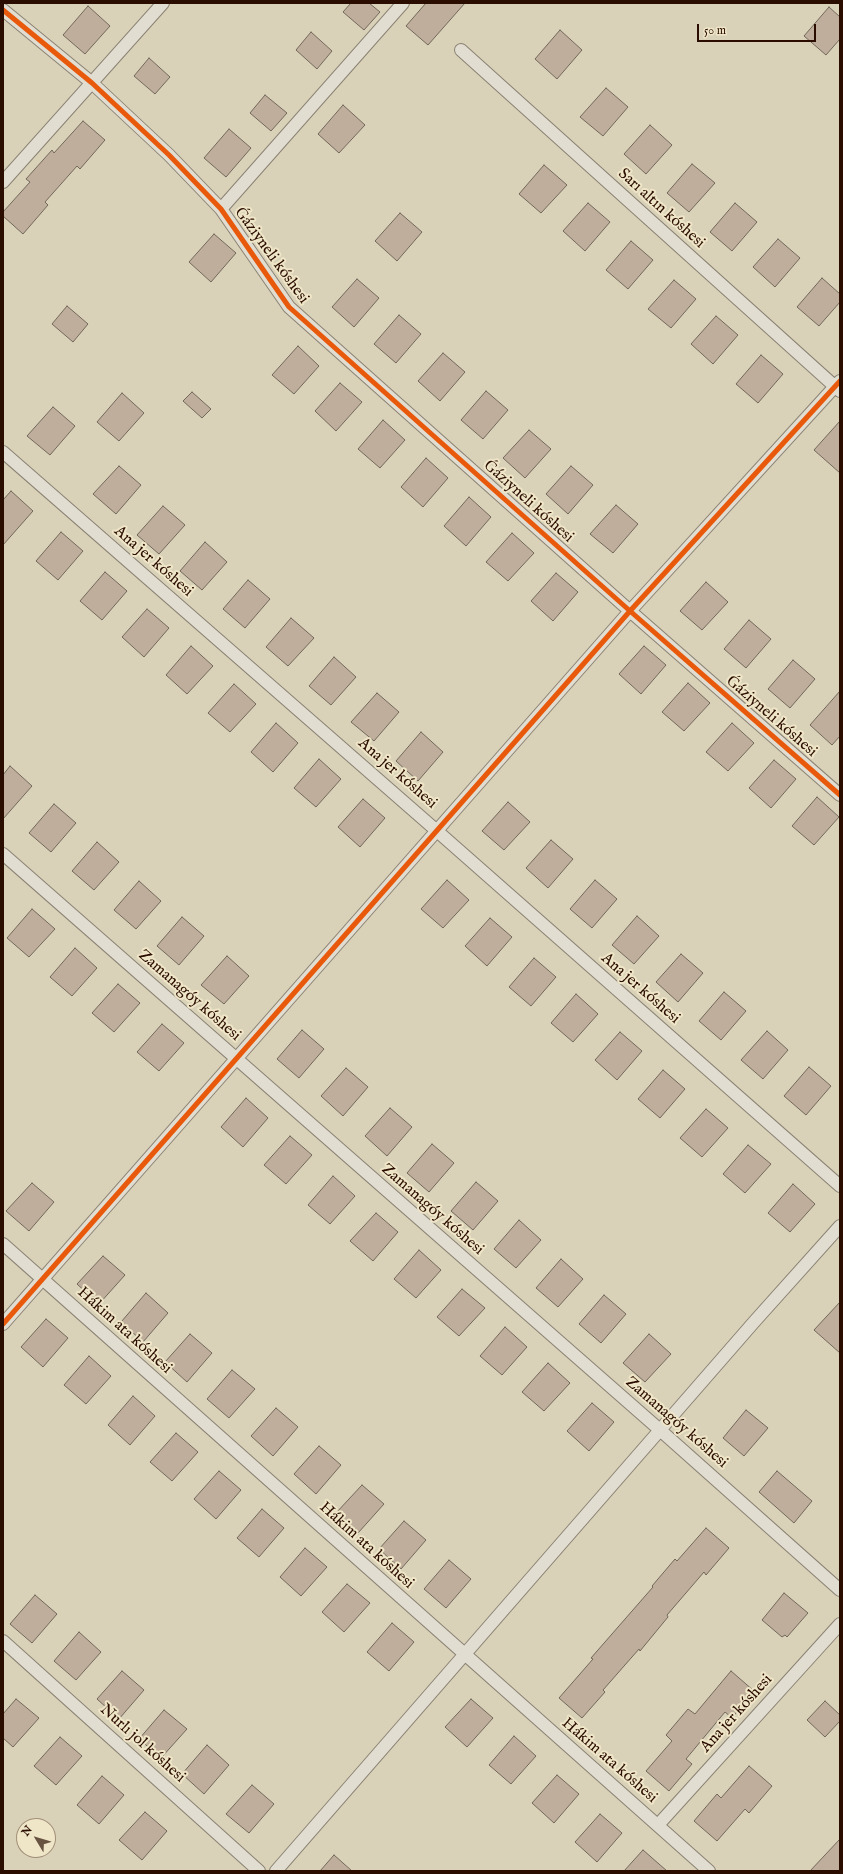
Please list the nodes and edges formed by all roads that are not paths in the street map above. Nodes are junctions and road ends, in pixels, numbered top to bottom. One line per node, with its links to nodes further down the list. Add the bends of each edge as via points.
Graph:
1 (163, 3): 5 (street)
2 (403, 3): 7 (street)
3 (3, 10): 5 (street, Ǵáziyneli kóshesi)
4 (461, 50): 8 (street, Sarı altın kóshesi)
5 (92, 83): 6 (street); 7 (street, Ǵáziyneli kóshesi, via 169,155)
6 (3, 182)
7 (221, 209): 10 (street, Ǵáziyneli kóshesi, via 289,307)
8 (838, 386): 10 (street)
9 (3, 452): 12 (street, Ana jer kóshesi)
10 (630, 611): 11 (street, Ǵáziyneli kóshesi); 12 (street)
11 (840, 794)
12 (437, 830): 14 (street); 15 (street, Ana jer kóshesi)
13 (3, 854): 14 (street, Zamanagóy kóshesi)
14 (236, 1059): 18 (street); 20 (street, Zamanagóy kóshesi)
15 (840, 1186)
16 (840, 1226): 20 (street)
17 (3, 1244): 18 (street, Hákim ata kóshesi)
18 (42, 1280): 19 (street); 24 (street, Hákim ata kóshesi)
19 (3, 1324)
20 (660, 1430): 21 (street, Zamanagóy kóshesi); 24 (street)
21 (840, 1590)
22 (840, 1624): 25 (street, Ana jer kóshesi)
23 (3, 1641): 26 (street, Nurlı jol kóshesi)
24 (464, 1655): 25 (street, Hákim ata kóshesi); 27 (street)
25 (658, 1825): 28 (street, Hákim ata kóshesi)
26 (259, 1871)
27 (276, 1871)
28 (709, 1871)

